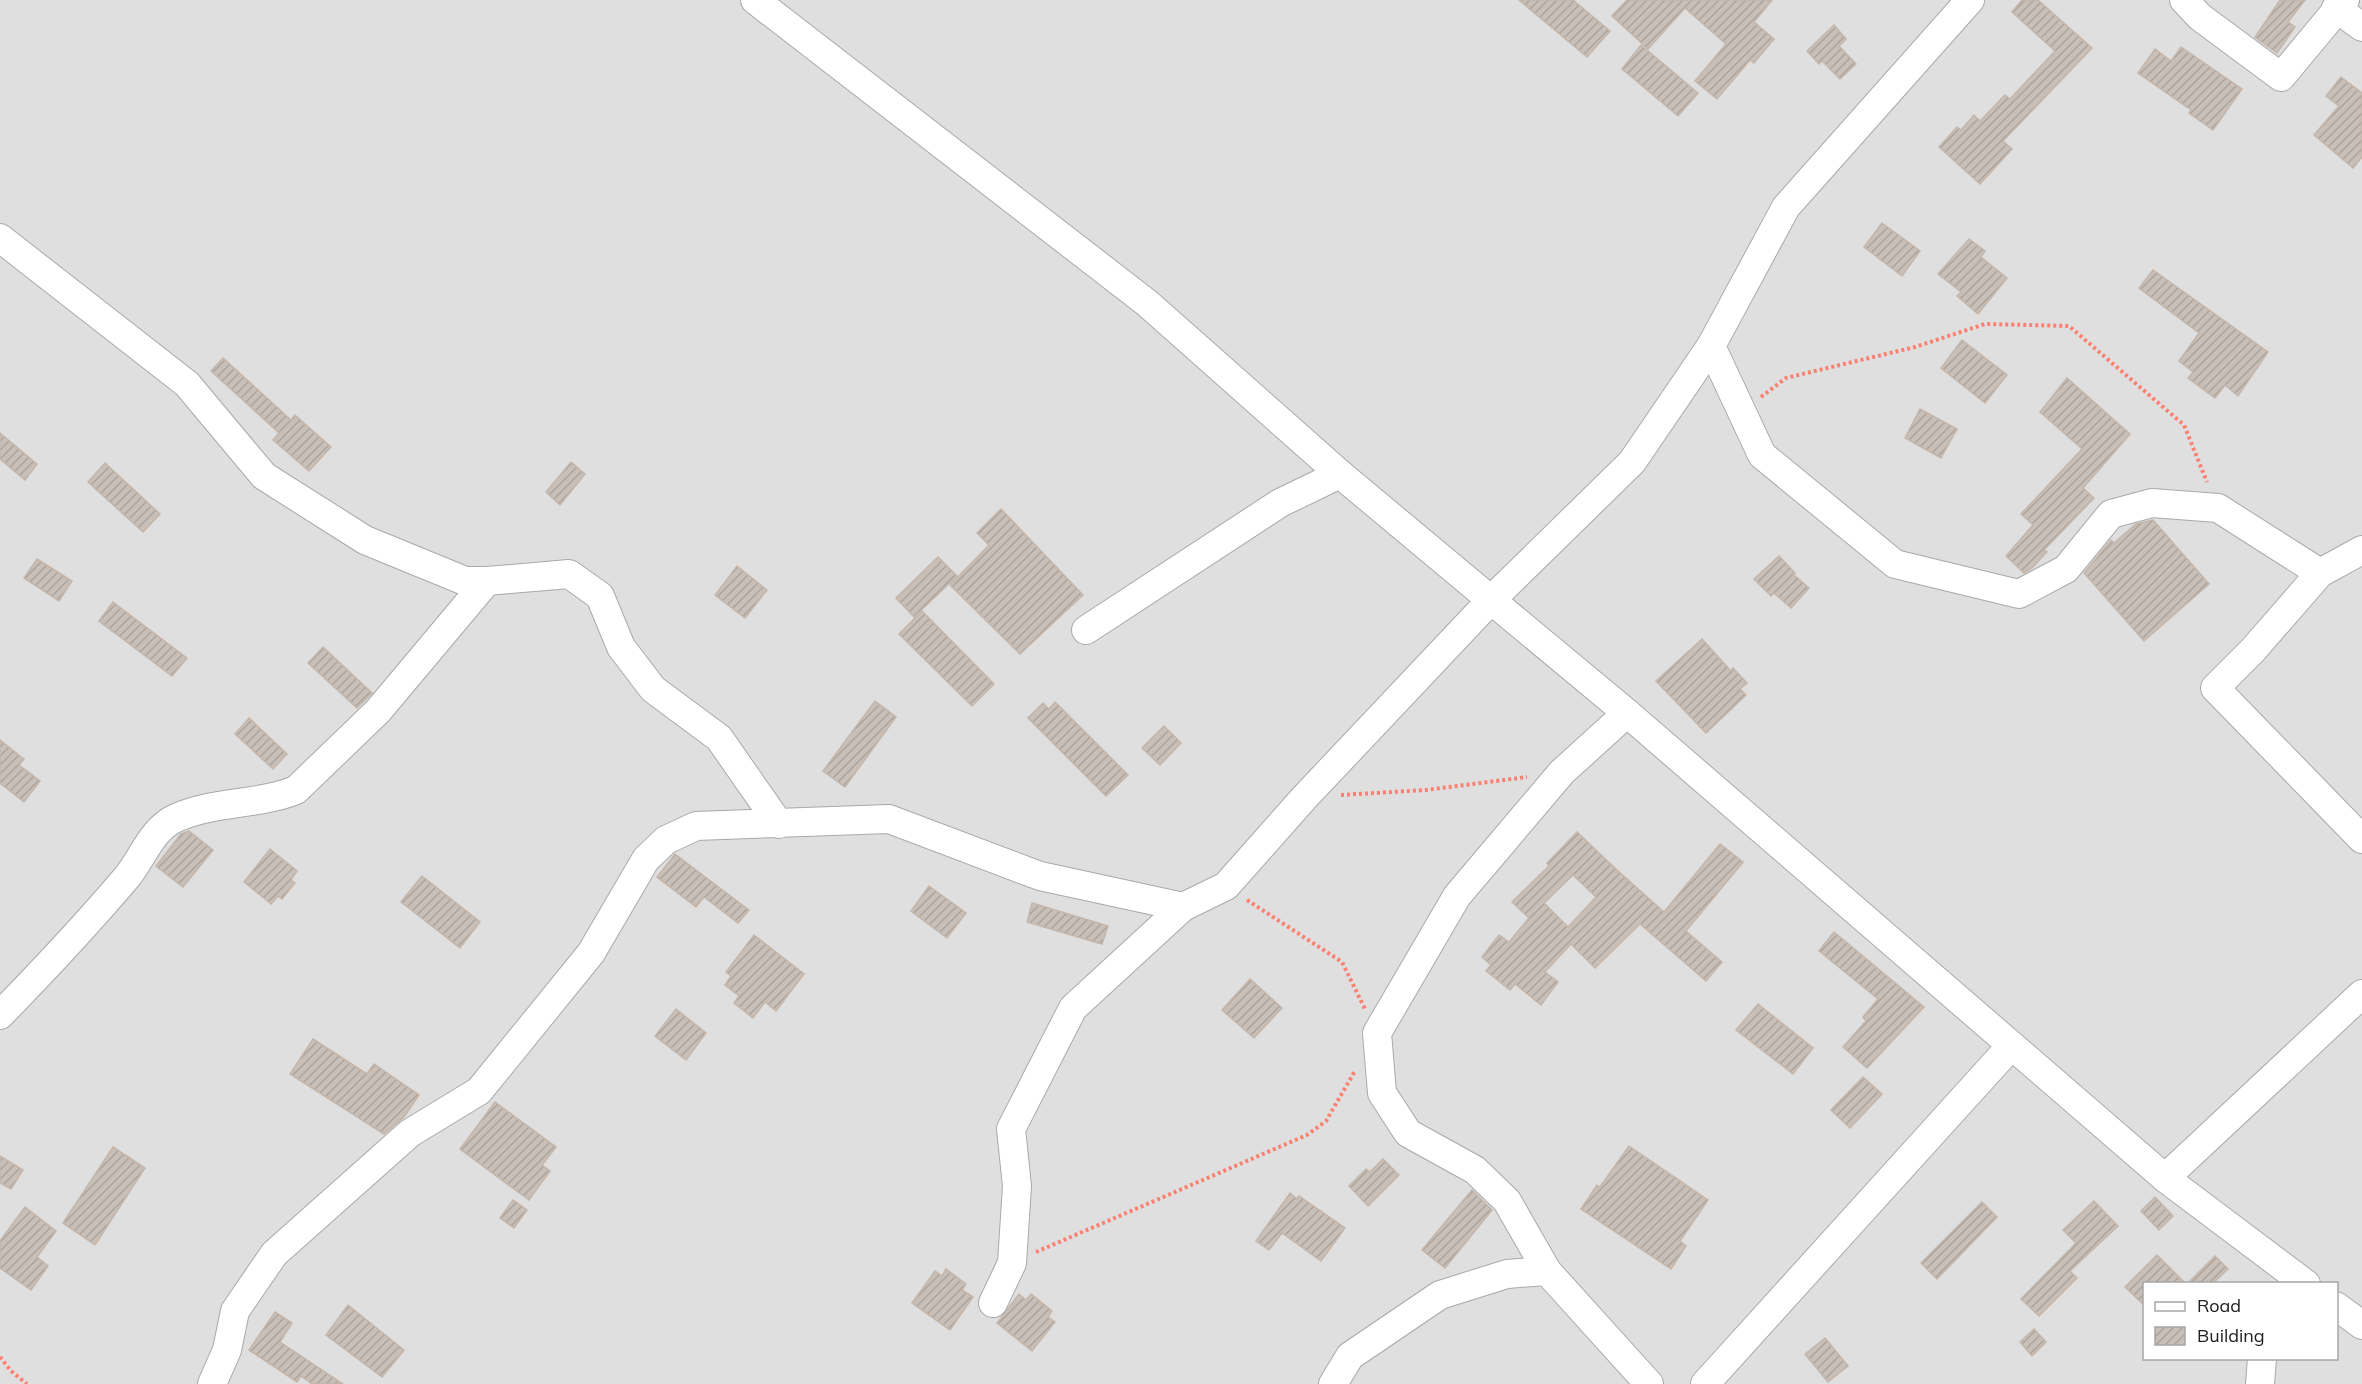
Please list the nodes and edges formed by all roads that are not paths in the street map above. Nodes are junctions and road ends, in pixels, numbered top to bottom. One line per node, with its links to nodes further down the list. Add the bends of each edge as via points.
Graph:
1 (755, 0): 8 (street, via 1147,303)
2 (1970, 0): 7 (street, via 1786,207)
3 (2184, 0): 4 (street, via 2200,17 2281,77)
4 (2340, 4): 5 (street)
5 (2362, 27)
6 (0, 238): 11 (street, via 187,384 264,476 366,540 465,581)
7 (1711, 346): 10 (street, via 1762,455 1895,564 2019,594 2066,569 2111,514 2152,503 2218,508); 12 (street, via 1632,462)
8 (1340, 474): 12 (street); 13 (street, via 1280,503)
9 (2362, 550): 10 (street)
10 (2320, 573): 16 (street, via 2215,688)
11 (487, 581): 15 (street, via 569,574 600,596 621,647 653,689 719,738); 19 (street, via 378,711 296,790 200,811 176,818 160,829 128,875)
12 (1491, 600): 14 (street); 17 (street, via 1226,886)
13 (1086, 630)
14 (1627, 713): 20 (street); 22 (street, via 1562,772 1457,896 1377,1033 1382,1093 1408,1133 1475,1170 1507,1201)
15 (778, 824): 17 (street, via 889,819 1040,876); 29 (street, via 696,826 666,840 645,859 591,953 479,1091 410,1133 274,1254 235,1311 227,1350)
16 (2362, 839)
17 (1183, 907): 25 (street, via 1073,1008 1011,1129 1017,1186 1012,1263)
18 (2362, 994): 21 (street)
19 (0, 1015)
20 (2011, 1046): 21 (street); 32 (street)
21 (2165, 1178): 23 (street)
22 (1547, 1271): 30 (street, via 1507,1274 1440,1295 1350,1356); 31 (street)
23 (2272, 1271): 24 (street)
24 (2301, 1282)
25 (993, 1303)
26 (2338, 1307): 27 (street)
27 (2362, 1325)
28 (2262, 1360): 33 (street)
29 (212, 1384)
30 (1333, 1384)
31 (1649, 1384)
32 (1705, 1384)
33 (2260, 1384)

